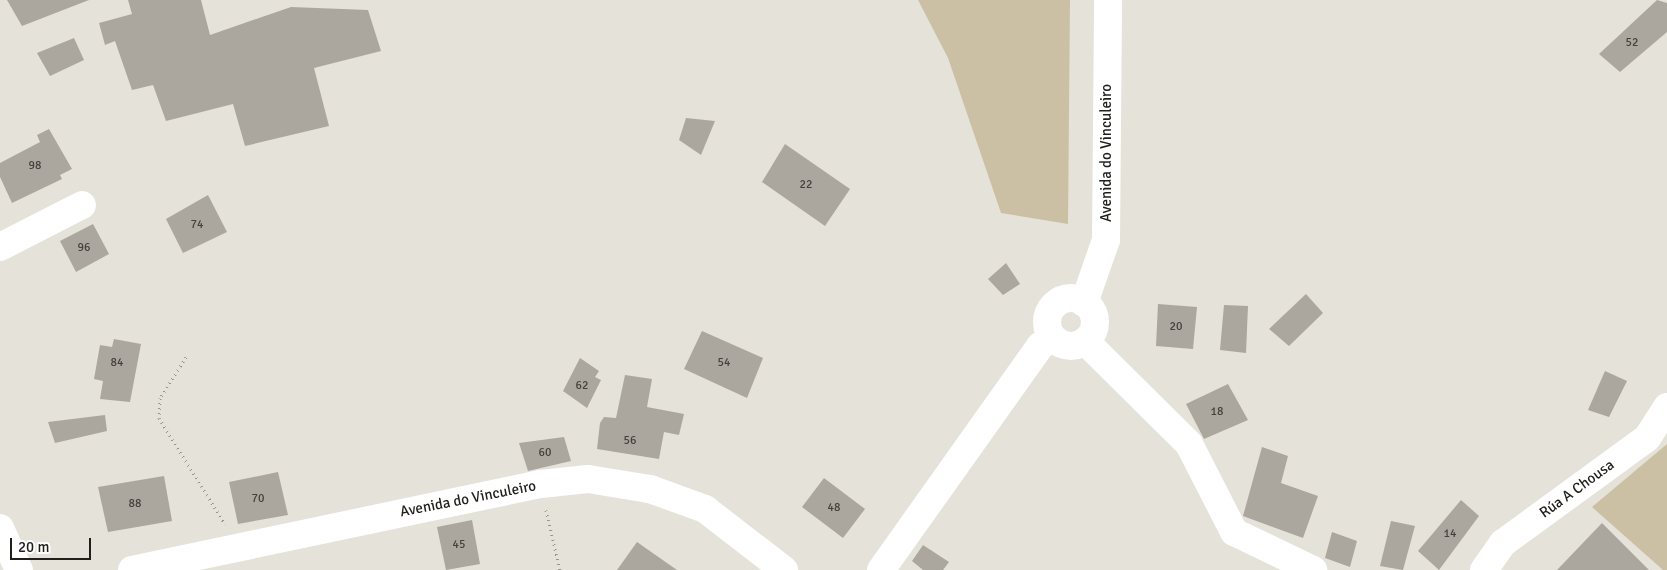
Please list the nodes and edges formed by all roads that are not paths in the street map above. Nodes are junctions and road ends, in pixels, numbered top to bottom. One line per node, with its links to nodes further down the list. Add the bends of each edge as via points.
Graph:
1 (1108, 0): 4 (street, Avenida do Vinculeiro, via 1106,240)
2 (82, 205): 3 (street)
3 (0, 247)
4 (1084, 303): 5 (street, via 1070,298 1056,304 1047,324); 6 (street, via 1095,321)
5 (1053, 338): 6 (street, via 1065,345); 12 (street, via 1040,346)
6 (1085, 341): 13 (street, via 1189,444 1234,532)
7 (1667, 407): 14 (street, Rúa A Chousa, via 1647,438 1502,543)
8 (0, 528): 9 (street)
9 (18, 570)
10 (132, 570): 11 (street, Avenida do Vinculeiro, via 540,484 588,479 650,489 705,508)
11 (784, 570)
12 (881, 570)
13 (1313, 570)
14 (1484, 570)

